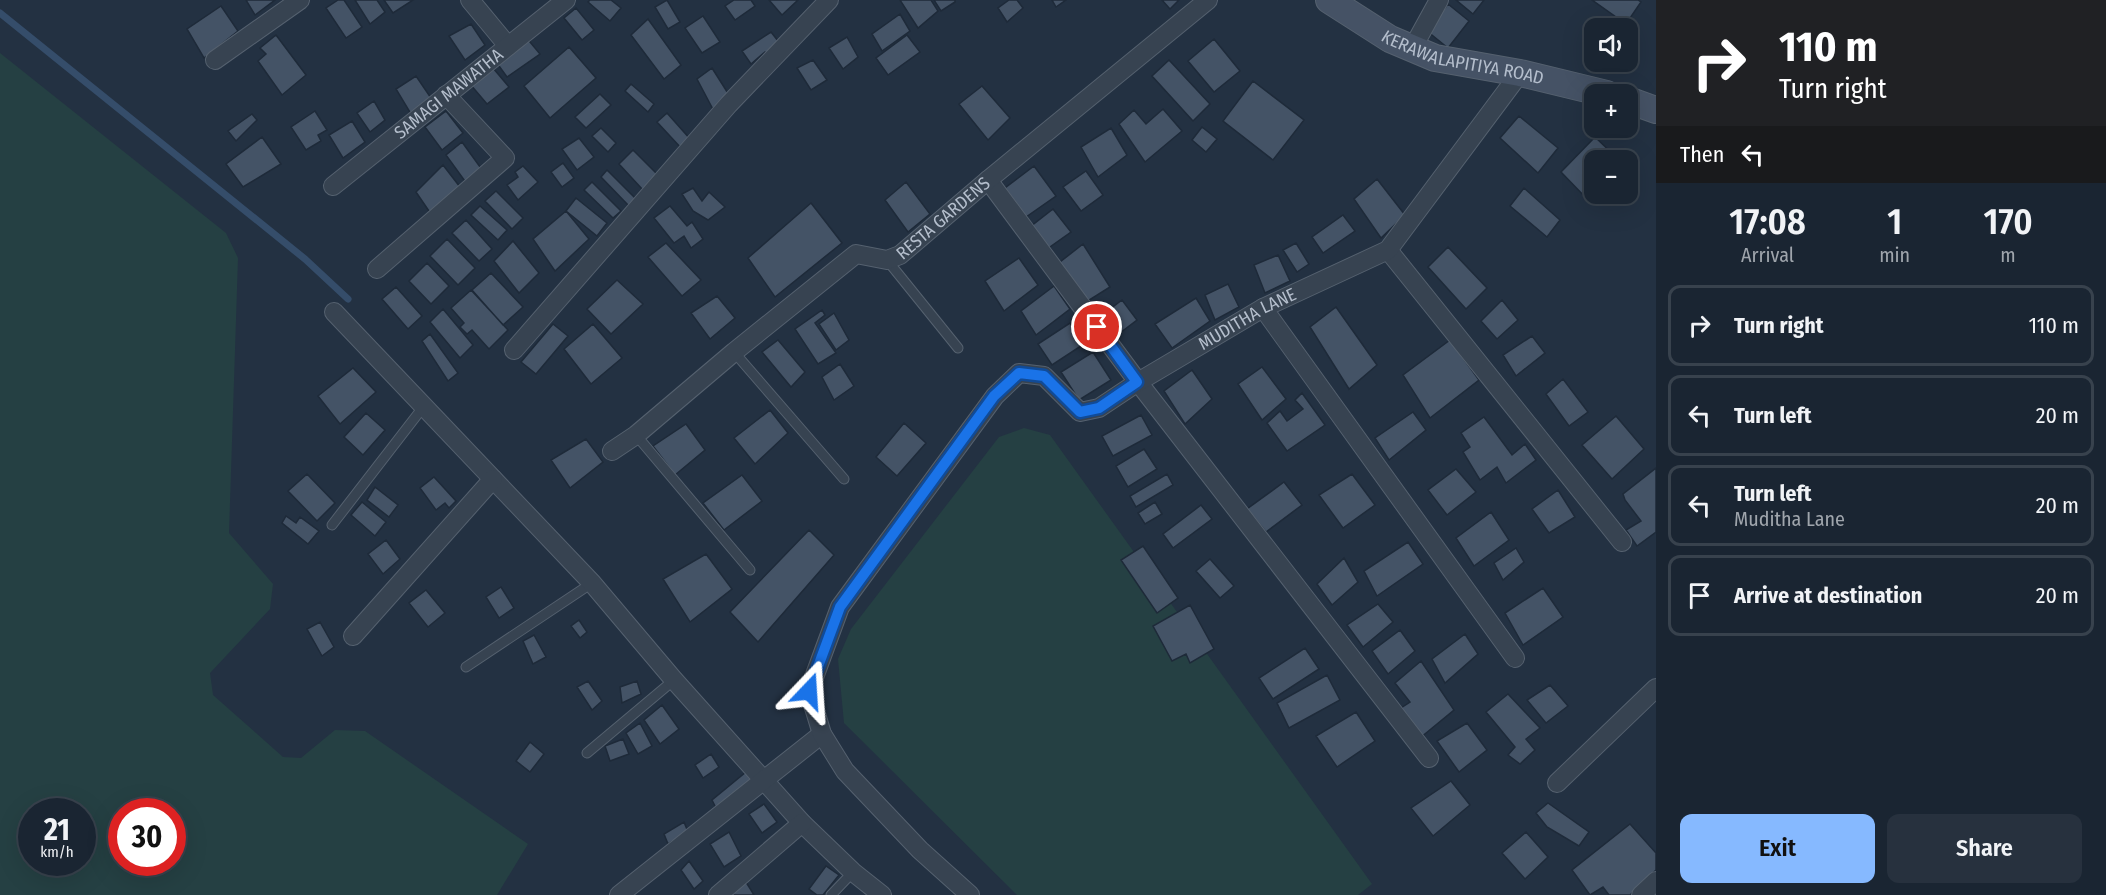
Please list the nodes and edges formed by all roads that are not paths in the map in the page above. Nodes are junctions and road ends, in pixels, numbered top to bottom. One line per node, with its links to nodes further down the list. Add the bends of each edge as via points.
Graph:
1 (300, 0): 10 (street)
2 (470, 0): 8 (street)
3 (566, 0): 8 (street, SAMAGI MAWATHA)
4 (829, 0): 24 (street, via 729,104)
5 (1208, 0): 16 (street, RESTA GARDENS)
6 (1329, 0): 9 (street, KERAWALAPITIYA ROAD)
7 (1439, 0): 9 (street)
8 (508, 46): 13 (street, SAMAGI MAWATHA)
9 (1412, 49): 11 (street, KERAWALAPITIYA ROAD, via 1435,58)
10 (215, 60)
11 (1520, 74): 12 (street, KERAWALAPITIYA ROAD); 18 (street, MUDITHA LANE)
12 (1584, 89)
13 (446, 95): 17 (street, SAMAGI MAWATHA); 20 (street, via 506,158)
14 (1638, 104): 15 (street)
15 (1656, 110)
16 (988, 180): 19 (street, RESTA GARDENS, via 900,255); 26 (street)
17 (333, 186)
18 (1388, 250): 21 (street, MUDITHA LANE); 33 (street)
19 (887, 260): 23 (lane); 25 (street, RESTA GARDENS, via 856,254)
20 (377, 269)
21 (1263, 308): 26 (street, MUDITHA LANE); 37 (street)
22 (334, 312): 27 (street)
23 (958, 348)
24 (514, 350)
25 (734, 352): 28 (street, RESTA GARDENS); 31 (lane)
26 (1137, 382): 41 (street, MUDITHA LANE, via 1099,408 1080,412 1044,376 1019,373 994,396 840,607 809,691); 43 (street)
27 (424, 406): 30 (street); 32 (lane)
28 (636, 435): 29 (street, RESTA GARDENS); 34 (lane)
29 (612, 451)
30 (493, 479): 35 (street); 36 (street)
31 (844, 479)
32 (332, 525)
33 (1622, 542)
34 (750, 570)
35 (592, 583): 38 (lane); 39 (street)
36 (353, 636)
37 (1515, 658)
38 (466, 667)
39 (674, 680): 42 (lane); 44 (street)
40 (1656, 688): 45 (street)
41 (822, 734): 44 (street); 53 (street, via 845,771 920,850)
42 (586, 753)
43 (1429, 758)
44 (764, 781): 46 (street); 49 (street)
45 (1557, 783)
46 (801, 823): 47 (street); 50 (street)
47 (853, 872): 51 (lane); 52 (street)
48 (1656, 881): 54 (street)
49 (619, 895)
50 (718, 895)
51 (831, 895)
52 (882, 895)
53 (970, 895)
54 (1641, 895)

